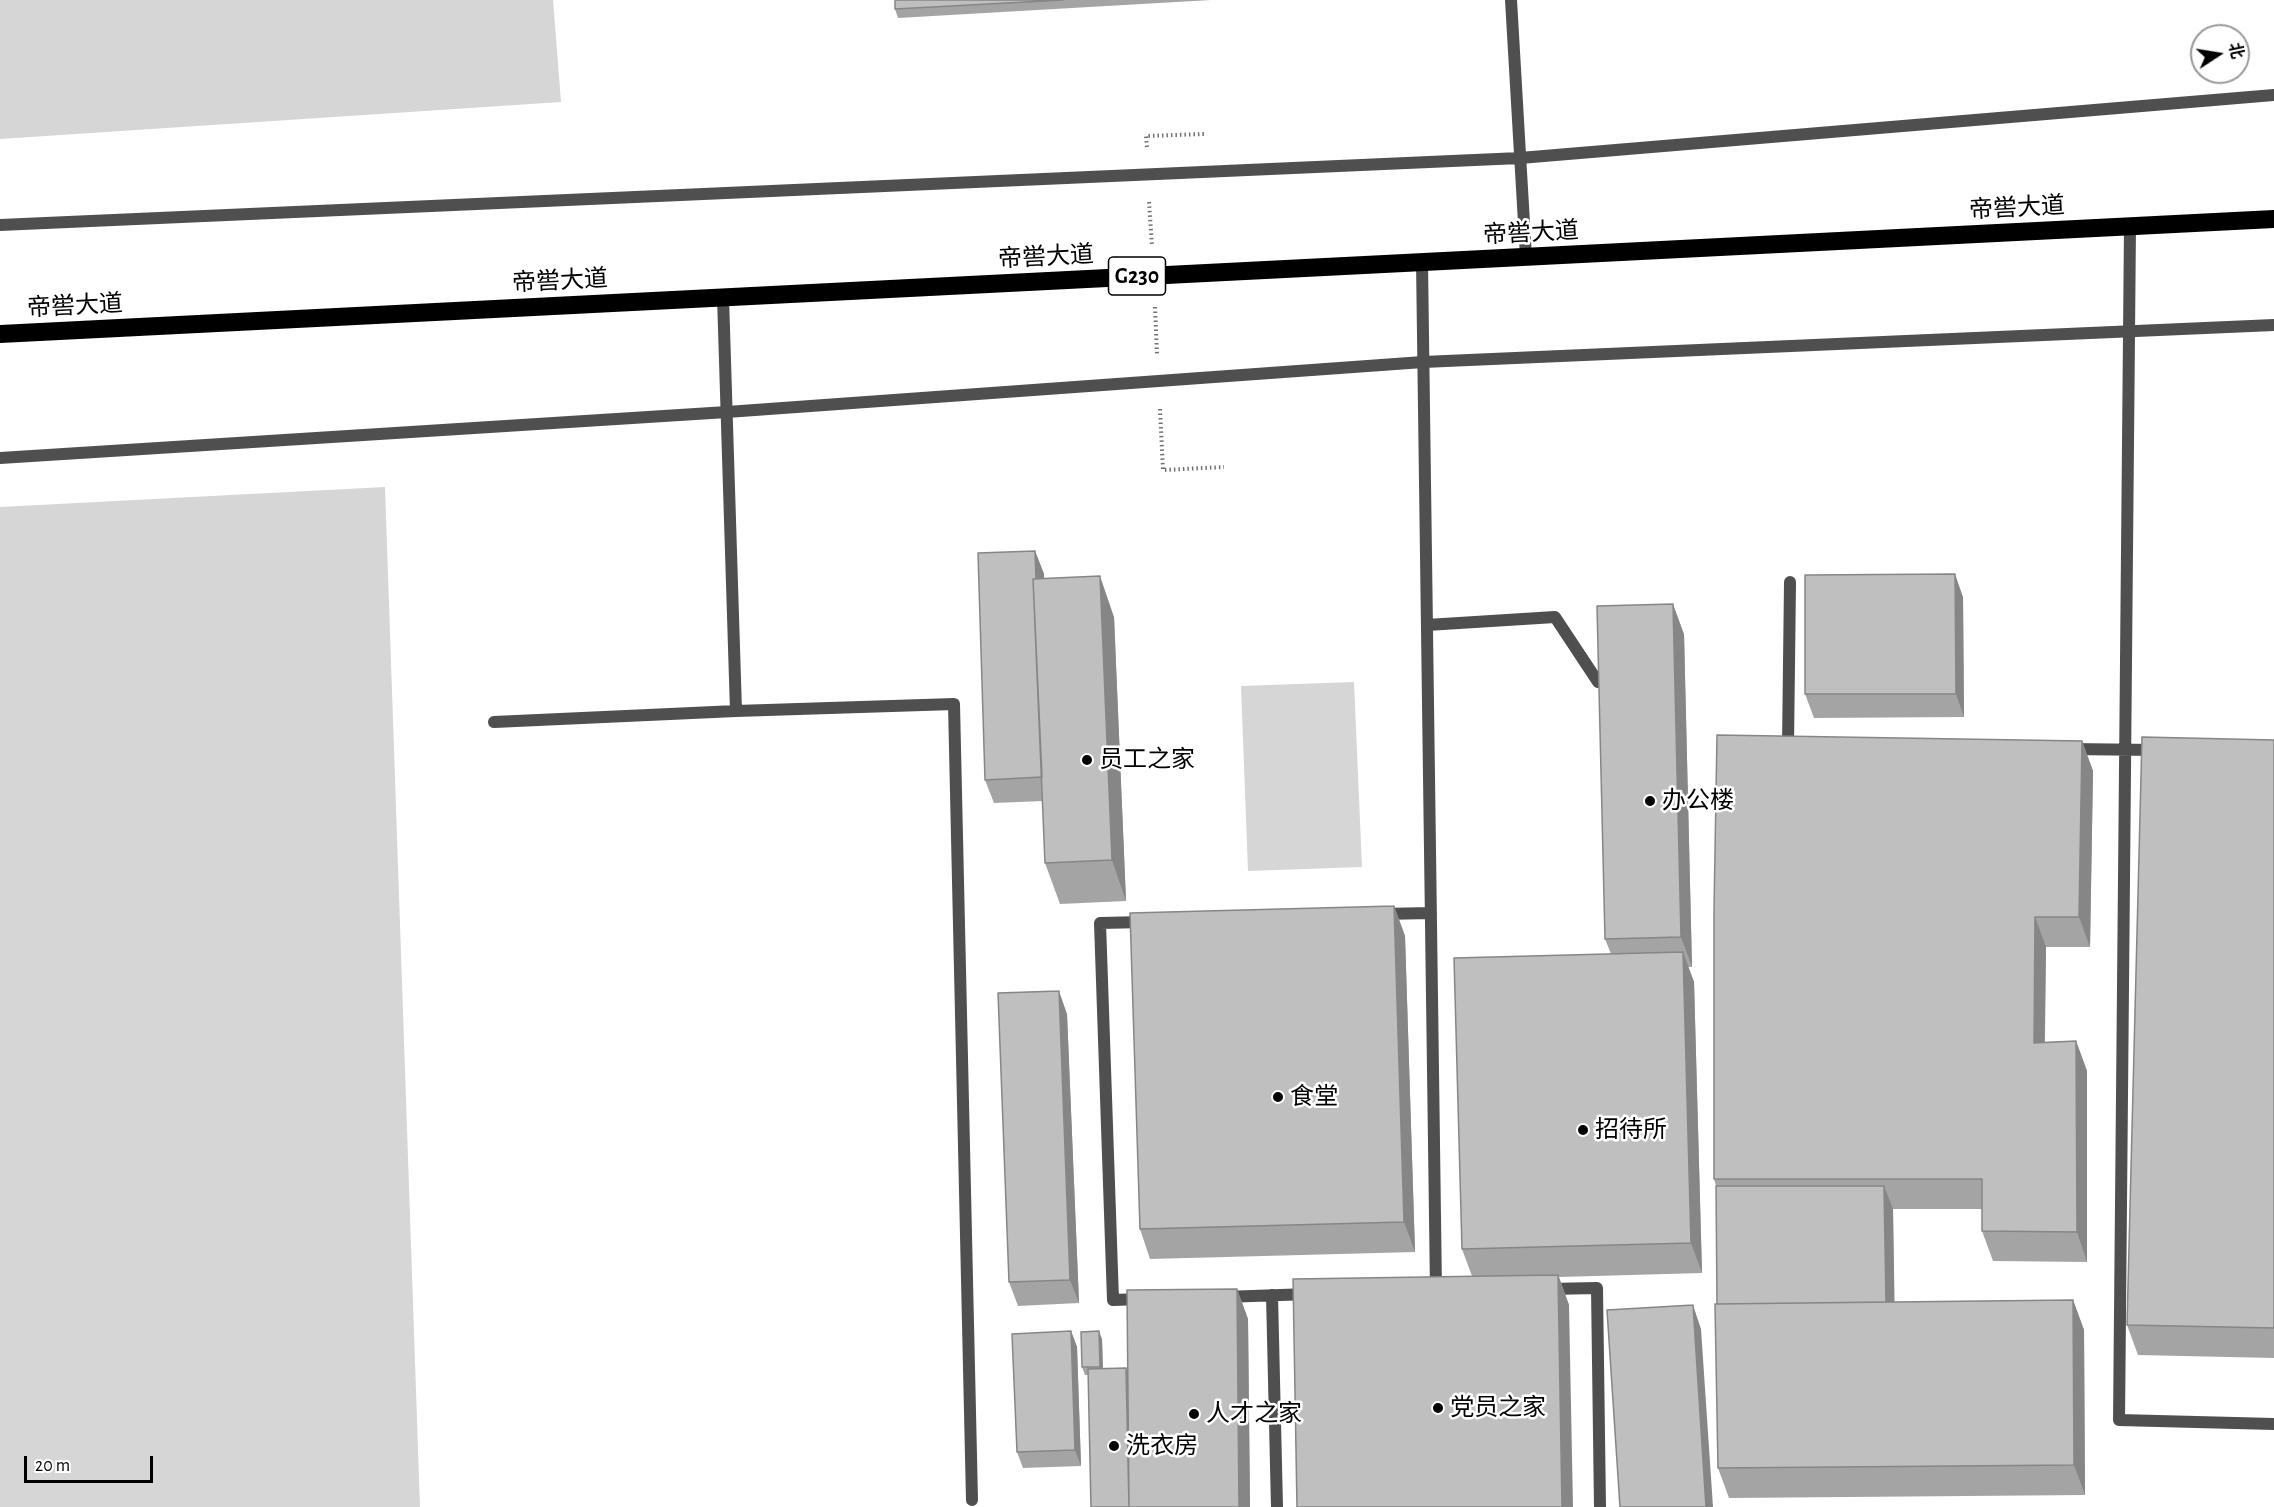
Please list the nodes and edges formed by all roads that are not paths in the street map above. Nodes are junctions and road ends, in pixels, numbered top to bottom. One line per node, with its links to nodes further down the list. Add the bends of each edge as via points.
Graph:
1 (1511, 0): 3 (street)
2 (2274, 95): 3 (street)
3 (1520, 158): 5 (street); 7 (street)
4 (2274, 219): 6 (highway, 帝喾大道 / G230)
5 (0, 225)
6 (2130, 226): 7 (highway, 帝喾大道 / G230); 11 (street)
7 (1526, 257): 8 (highway, 帝喾大道 / G230)
8 (1422, 262): 9 (highway, 帝喾大道 / G230); 13 (street)
9 (723, 297): 12 (highway, 帝喾大道 / G230); 14 (street)
10 (2274, 325): 11 (street)
11 (2129, 332): 13 (street); 23 (street)
12 (0, 334)
13 (1423, 362): 14 (street); 17 (street)
14 (727, 412): 15 (street); 19 (street)
15 (0, 458)
16 (1790, 582): 21 (street, via 1788,746)
17 (1427, 625): 18 (street, via 1554,617); 25 (street)
18 (1598, 682)
19 (736, 711): 20 (street); 35 (street, via 954,704)
20 (494, 722)
21 (1800, 746)
22 (2055, 749): 23 (street)
23 (2125, 750): 24 (street); 34 (street, via 2119,1420)
24 (2171, 750)
25 (1431, 913): 26 (street); 29 (street)
26 (1372, 914)
27 (1159, 921): 33 (street, via 1100,923 1113,1300)
28 (1540, 1289): 37 (street, via 1597,1288)
29 (1436, 1290)
30 (1319, 1294): 31 (street)
31 (1272, 1295): 32 (street); 36 (street)
32 (1215, 1297)
33 (1158, 1299)
34 (2274, 1424)
35 (972, 1500)
36 (1277, 1507)
37 (1600, 1507)

